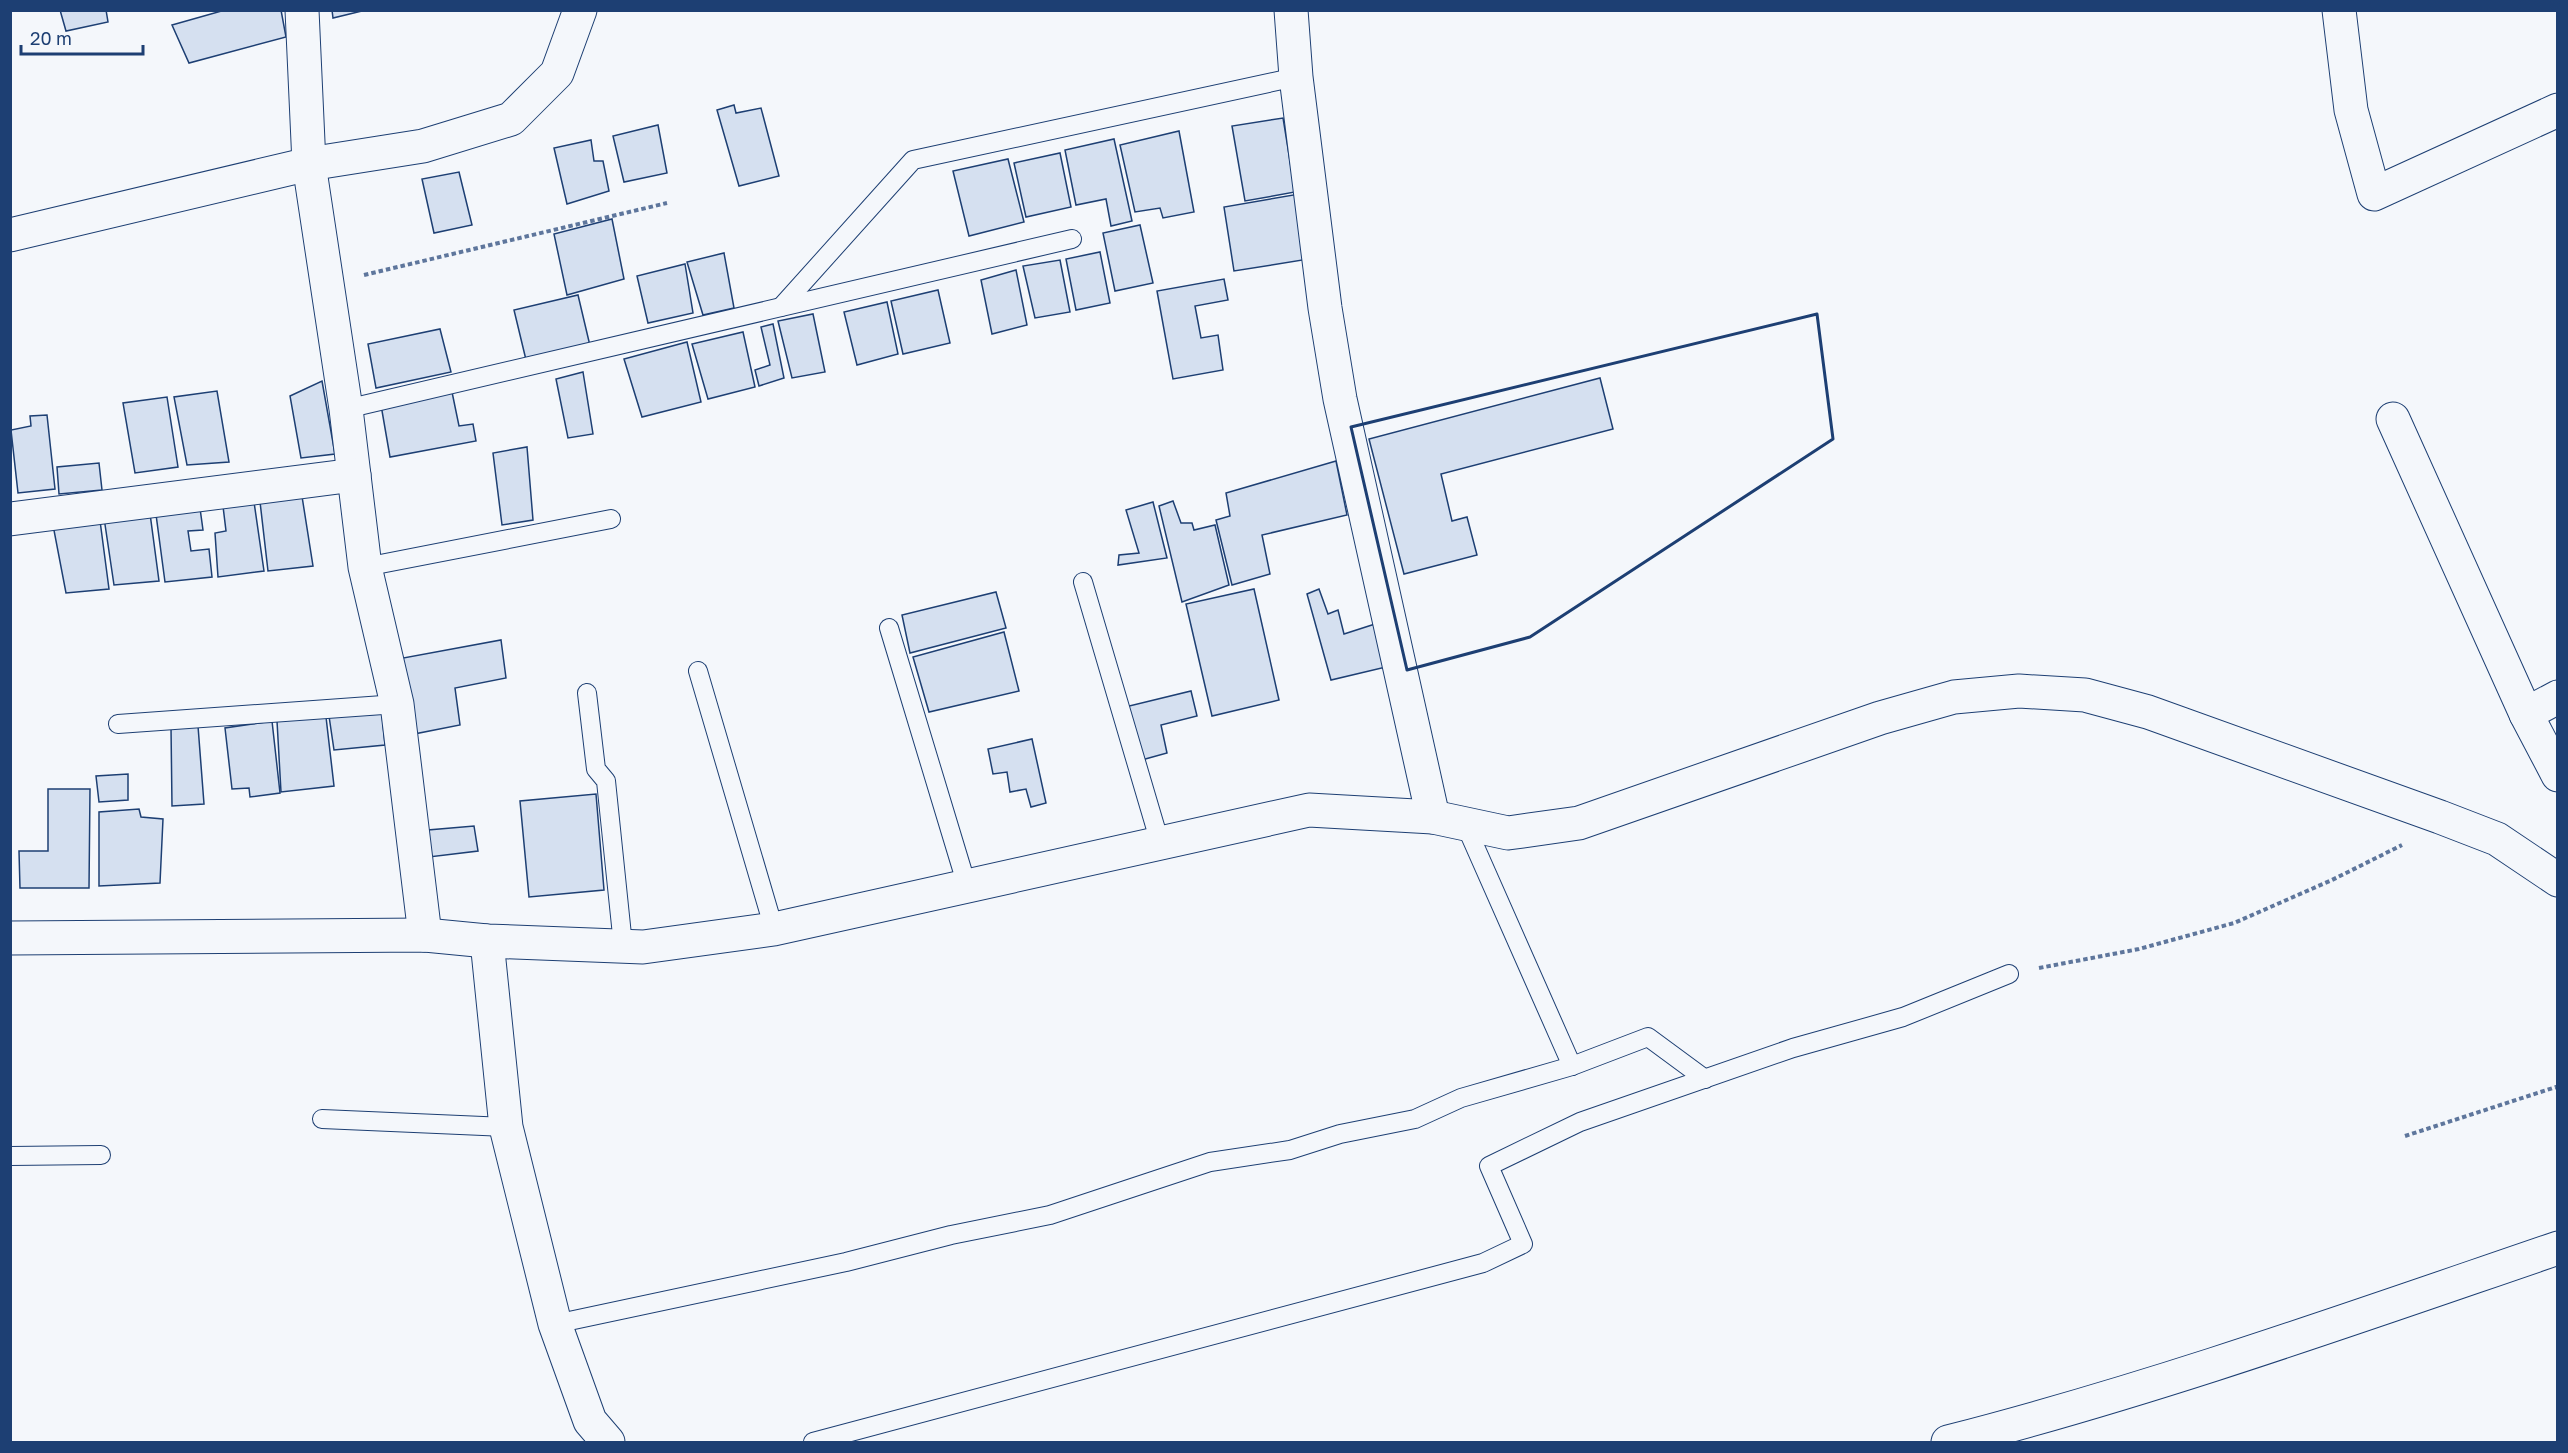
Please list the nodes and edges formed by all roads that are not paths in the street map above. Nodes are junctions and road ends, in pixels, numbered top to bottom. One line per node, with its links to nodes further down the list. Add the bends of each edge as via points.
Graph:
1 (302, 10): 7 (street)
2 (580, 10): 7 (street, via 557,72 511,119 423,147)
3 (1291, 10): 5 (street)
4 (2339, 10): 6 (street, via 2351,110 2374,194)
5 (1296, 77): 10 (lane, via 913,160); 26 (street, via 1340,399)
6 (2558, 110)
7 (309, 164): 8 (street); 11 (street)
8 (10, 235)
9 (1072, 239): 10 (lane)
10 (781, 307): 11 (lane)
11 (346, 409): 13 (street)
12 (2393, 419): 23 (street)
13 (354, 475): 14 (street); 16 (street)
14 (10, 519)
15 (611, 519): 16 (lane)
16 (365, 567): 22 (street)
17 (1083, 582): 28 (lane)
18 (890, 628): 30 (lane)
19 (698, 671): 31 (lane)
20 (587, 693): 35 (lane, via 596,768 606,781)
21 (2558, 697): 23 (street)
22 (397, 704): 24 (lane); 32 (street)
23 (2526, 714): 25 (street)
24 (118, 724)
25 (2558, 775)
26 (1433, 817): 27 (street); 28 (street, via 1309,810)
27 (1465, 824): 29 (street, via 1508,833 1578,823 1880,718 1954,697 2019,691 2085,695 2148,712 2497,839); 37 (lane)
28 (1160, 843): 30 (street)
29 (2558, 880)
30 (967, 886): 31 (street)
31 (774, 929): 35 (street, via 643,947)
32 (425, 935): 33 (street); 34 (street)
33 (10, 938)
34 (487, 941): 35 (street); 40 (street)
35 (623, 945)
36 (2009, 974): 38 (lane, via 1903,1017 1793,1048)
37 (1572, 1066): 38 (lane, via 1648,1038); 44 (lane, via 1461,1098 1415,1119 1340,1134 1290,1150 1210,1162 1050,1215)
38 (1705, 1079): 46 (lane, via 1580,1122 1490,1166 1523,1244 1483,1263)
39 (322, 1119): 40 (lane)
40 (506, 1127): 44 (street)
41 (101, 1155): 42 (lane)
42 (10, 1156)
43 (2558, 1248): 47 (street, via 2195,1372)
44 (555, 1324): 45 (street, via 590,1421)
45 (608, 1443)
46 (813, 1443)
47 (1948, 1443)

